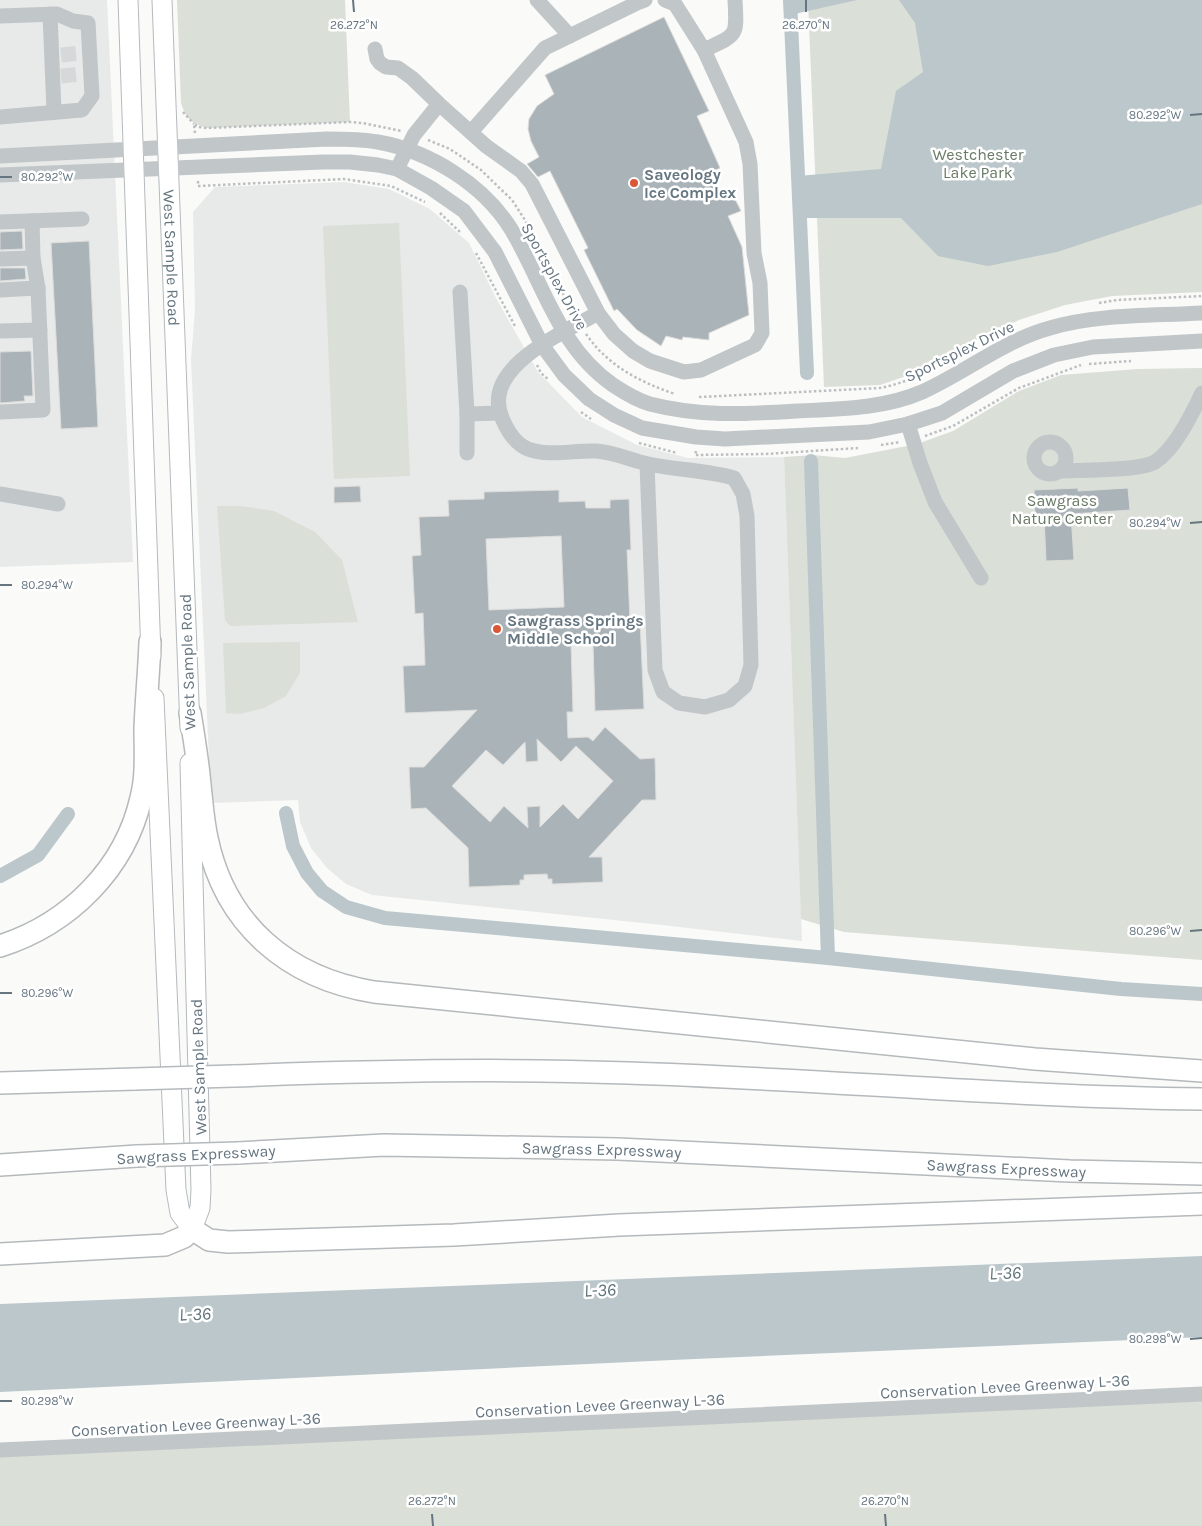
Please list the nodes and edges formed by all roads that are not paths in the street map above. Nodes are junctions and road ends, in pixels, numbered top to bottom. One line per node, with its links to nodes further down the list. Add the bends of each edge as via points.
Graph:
1 (128, 0): 17 (main road, West Sample Road)
2 (162, 0): 16 (main road, West Sample Road)
3 (537, 0): 9 (street)
4 (645, 0): 9 (street)
5 (665, 0): 11 (street, via 674,4)
6 (736, 0): 11 (street, via 733,34)
7 (54, 10): 8 (street); 13 (street, via 57,77); 13 (street, via 73,21 88,23 87,74 92,96 82,110)
8 (0, 16)
9 (570, 36): 15 (street, via 545,48)
10 (375, 49): 12 (street, via 380,64 398,68)
11 (704, 50): 32 (street, via 746,142 762,333 755,345 702,370 684,372 650,361 633,351)
12 (439, 104): 15 (street); 18 (street)
13 (54, 111): 14 (street)
14 (0, 116)
15 (471, 132): 32 (street, via 521,171 532,184)
16 (168, 147): 17 (street, Sportsplex Drive); 18 (street, Sportsplex Drive, via 327,139 376,141); 20 (main road, West Sample Road)
17 (133, 149): 19 (street, Sportsplex Drive); 21 (main road, West Sample Road)
18 (406, 149): 22 (street); 36 (street, Sportsplex Drive, via 425,156 460,177 487,200 510,228)
19 (0, 156)
20 (169, 168): 21 (street); 22 (street, via 350,162); 54 (main road, West Sample Road)
21 (134, 169): 23 (street); 53 (main road, West Sample Road)
22 (397, 170): 38 (street, via 464,211 495,252)
23 (0, 175)
24 (82, 219): 25 (street)
25 (32, 221): 26 (street); 27 (street)
26 (0, 222)
27 (33, 258): 28 (street); 29 (street)
28 (0, 259)
29 (38, 288): 30 (street); 34 (street)
30 (0, 290)
31 (460, 292): 44 (street)
32 (598, 313): 36 (street)
33 (1202, 313): 40 (street, Sportsplex Drive, via 1100,319 1050,328 1003,347 920,393)
34 (40, 330): 35 (street); 42 (street, via 43,410)
35 (0, 331)
36 (564, 332): 38 (street); 41 (street, Sportsplex Drive, via 582,358 603,378)
37 (1202, 341): 45 (street, via 1094,347 1054,355 1013,371 942,413)
38 (536, 350): 43 (street, via 510,369 502,384); 46 (street, via 589,399)
39 (1202, 393): 49 (street, via 1185,425 1165,454 1154,463 1137,467)
40 (893, 401): 41 (street, Sportsplex Drive, via 848,409 724,415); 45 (street)
41 (648, 403): 46 (street)
42 (0, 412)
43 (499, 413): 44 (street); 48 (street, via 506,428 527,448 542,452 606,452)
44 (467, 414): 47 (street)
45 (902, 425): 46 (street, via 855,434 725,439); 52 (street, via 935,502)
46 (642, 428)
47 (467, 453)
48 (647, 464): 48 (street, via 655,670 663,692 679,703 705,707 729,700 745,686 751,666 747,516 743,494 734,478)
49 (1060, 471)
50 (0, 494): 51 (street)
51 (58, 504)
52 (981, 578)
53 (150, 642): 55 (highway, via 144,783 138,812 125,842 99,881 64,914 38,930); 62 (main road, West Sample Road, via 176,1190 180,1213)
54 (190, 713): 56 (highway, via 207,839 225,890 247,924 270,947 327,981 374,992 1035,1059); 62 (main road, West Sample Road, via 201,1190 200,1208)
55 (0, 946)
56 (1202, 1071)
57 (0, 1083): 58 (highway, bridge, via 380,1070 628,1073)
58 (1202, 1099)
59 (0, 1166): 60 (highway, Sawgrass Expressway, bridge, via 137,1156 384,1145 618,1149 1070,1171)
60 (1202, 1174)
61 (1202, 1204): 62 (highway, via 237,1242 215,1241)
62 (192, 1229): 63 (highway, via 184,1237 165,1245)
63 (0, 1254)
64 (1202, 1394): 65 (street, Conservation Levee Greenway L-36)
65 (0, 1450)

